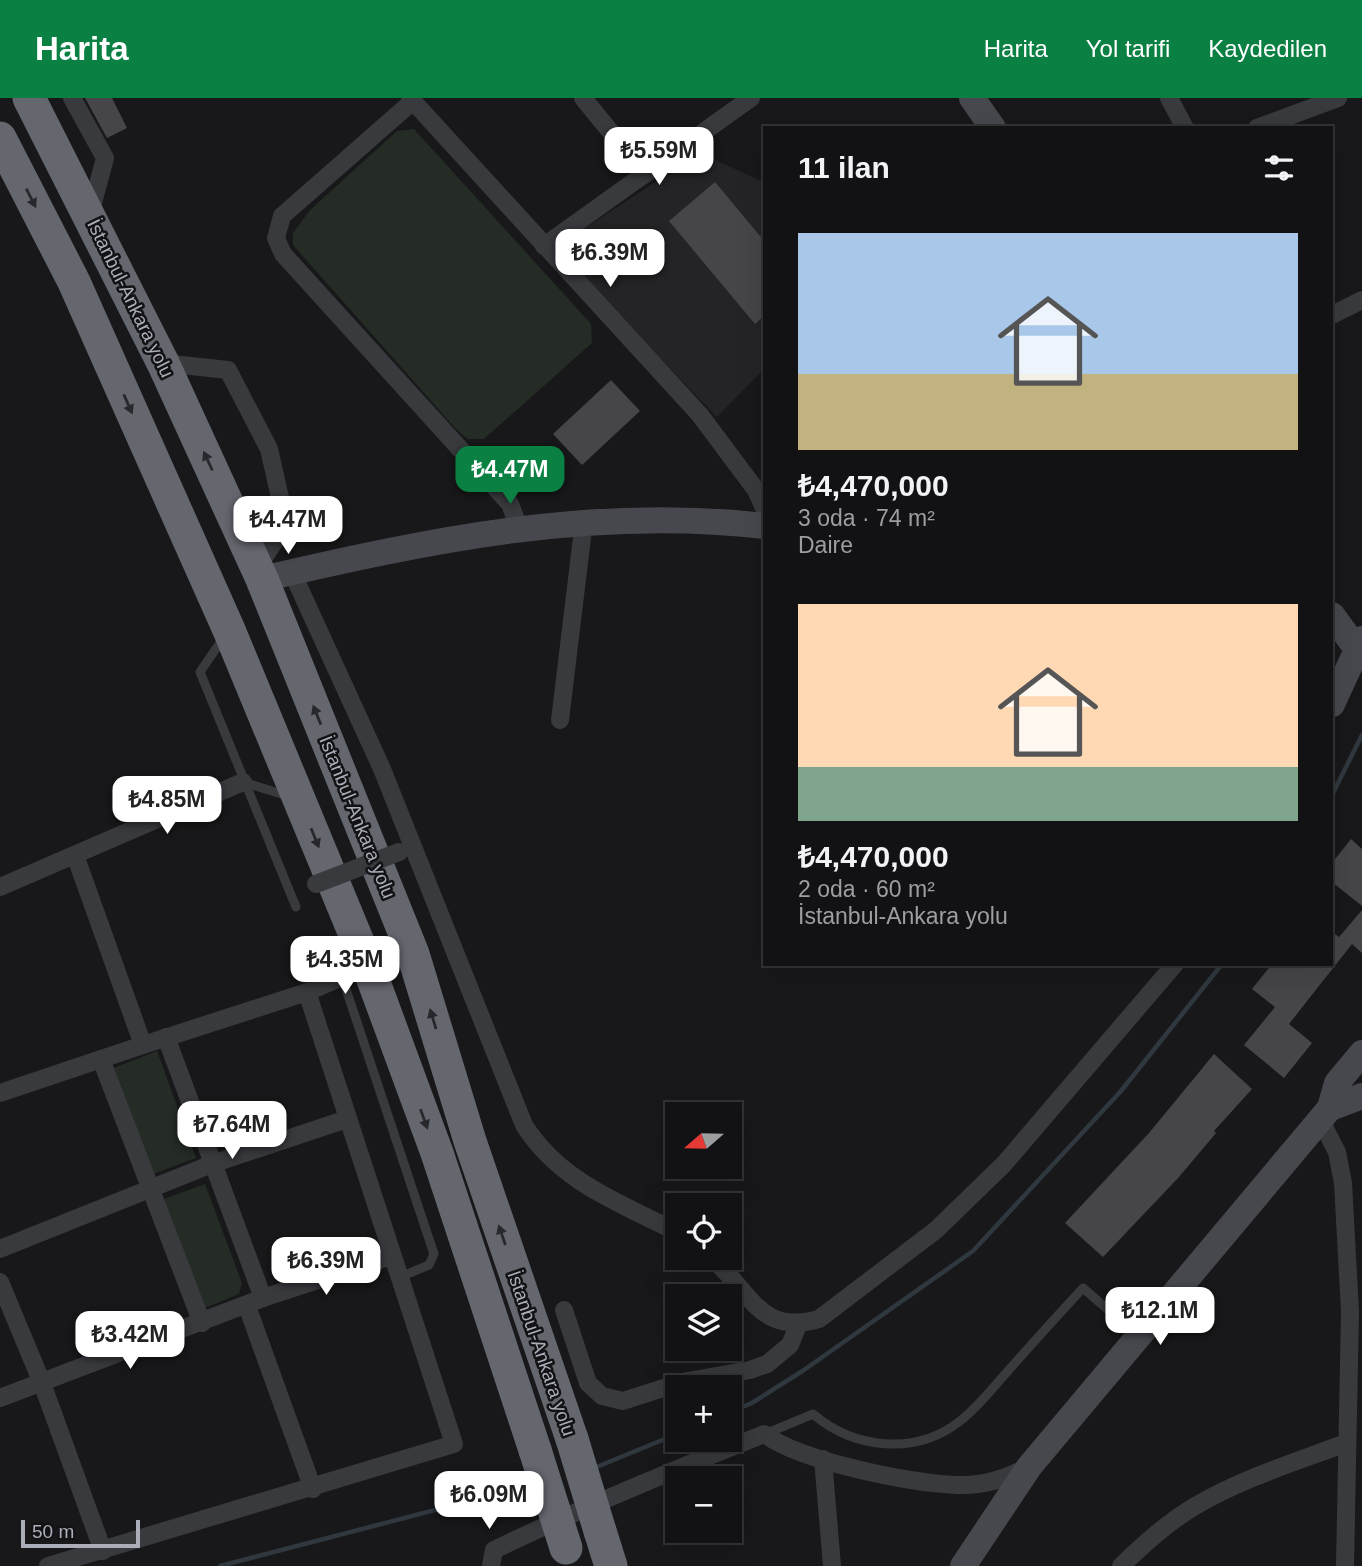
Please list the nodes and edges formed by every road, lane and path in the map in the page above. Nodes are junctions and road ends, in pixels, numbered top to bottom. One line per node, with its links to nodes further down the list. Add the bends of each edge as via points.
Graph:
1 (29, 98): 14 (highway, İstanbul-Ankara yolu)
2 (72, 98): 14 (street, via 105,158)
3 (583, 98): 13 (street)
4 (750, 98): 13 (street)
5 (972, 98): 9 (main road)
6 (1169, 98): 10 (street)
7 (1338, 98): 11 (street)
8 (412, 99): 15 (street); 22 (street, via 282,216 276,238 283,254 510,504)
9 (992, 126)
10 (1184, 126)
11 (1262, 126)
12 (0, 138): 25 (highway, İstanbul-Ankara yolu, one-way to 25, via 74,282)
13 (645, 174): 15 (street)
14 (90, 214): 18 (highway, İstanbul-Ankara yolu)
15 (544, 246): 19 (street, via 699,415)
16 (1362, 300): 17 (street)
17 (1333, 314)
18 (163, 363): 23 (highway, İstanbul-Ankara yolu, one-way to 18); 23 (street, via 229,370 269,449 286,524)
19 (763, 506)
20 (584, 521): 21 (main road, via 649,518); 22 (main road); 28 (street)
21 (763, 526)
22 (519, 528): 23 (main road)
23 (270, 573): 49 (street, via 392,793 524,1125 551,1160 580,1183); 73 (highway, İstanbul-Ankara yolu, one-way to 23, bridge, via 413,954)
24 (1333, 616): 26 (main road)
25 (229, 630): 29 (lane, via 200,672); 30 (highway, İstanbul-Ankara yolu)
26 (1361, 649): 27 (main road)
27 (1333, 702)
28 (559, 720)
29 (243, 782): 30 (lane); 32 (street); 35 (lane)
30 (299, 799): 37 (highway, İstanbul-Ankara yolu, one-way to 37)
31 (400, 852): 33 (street, bridge)
32 (75, 855): 34 (street); 40 (street)
33 (316, 884)
34 (0, 887)
35 (296, 907)
36 (1173, 966): 59 (street, via 1004,1164 936,1230 819,1318)
37 (355, 971): 38 (street); 53 (lane, via 434,1254 429,1265); 70 (highway, İstanbul-Ankara yolu, one-way to 70, bridge, via 437,1153)
38 (307, 992): 39 (street); 46 (street)
39 (166, 1037): 40 (street); 47 (street)
40 (143, 1045): 42 (street)
41 (1362, 1053): 45 (main road, via 1337,1083)
42 (101, 1059): 43 (street); 48 (street)
43 (0, 1093)
44 (1362, 1096): 45 (main road)
45 (1325, 1114): 60 (main road); 63 (street, via 1343,1183)
46 (347, 1119): 47 (street); 51 (street)
47 (212, 1164): 48 (street); 55 (street)
48 (149, 1188): 50 (street); 58 (street)
49 (665, 1226)
50 (0, 1249)
51 (391, 1256): 53 (street); 55 (street)
52 (722, 1270): 59 (street, via 759,1310 778,1322)
53 (398, 1278): 68 (street, via 454,1444)
54 (0, 1282): 61 (street)
55 (264, 1298): 56 (street)
56 (247, 1306): 58 (street); 68 (street)
57 (564, 1310): 59 (street, via 588,1383 602,1396 623,1401 767,1363 790,1345)
58 (202, 1323): 61 (street)
59 (798, 1325)
60 (1138, 1336): 64 (lane, via 1083,1288 971,1411 934,1436 897,1444 870,1443 836,1431 813,1414); 67 (main road)
61 (42, 1383): 62 (street); 69 (street)
62 (0, 1398)
63 (1355, 1421): 65 (street)
64 (764, 1434): 66 (street); 72 (street, via 619,1492 494,1550)
65 (1346, 1443): 76 (street, via 1196,1505); 77 (street)
66 (823, 1459): 67 (street, via 893,1476 959,1485 1011,1477); 74 (street)
67 (1029, 1467): 75 (main road)
68 (313, 1489): 69 (street)
69 (103, 1550): 71 (street)
70 (569, 1557)
71 (48, 1566)
72 (491, 1566)
73 (611, 1566)
74 (832, 1566)
75 (963, 1566)
76 (1121, 1566)
77 (1345, 1566)

